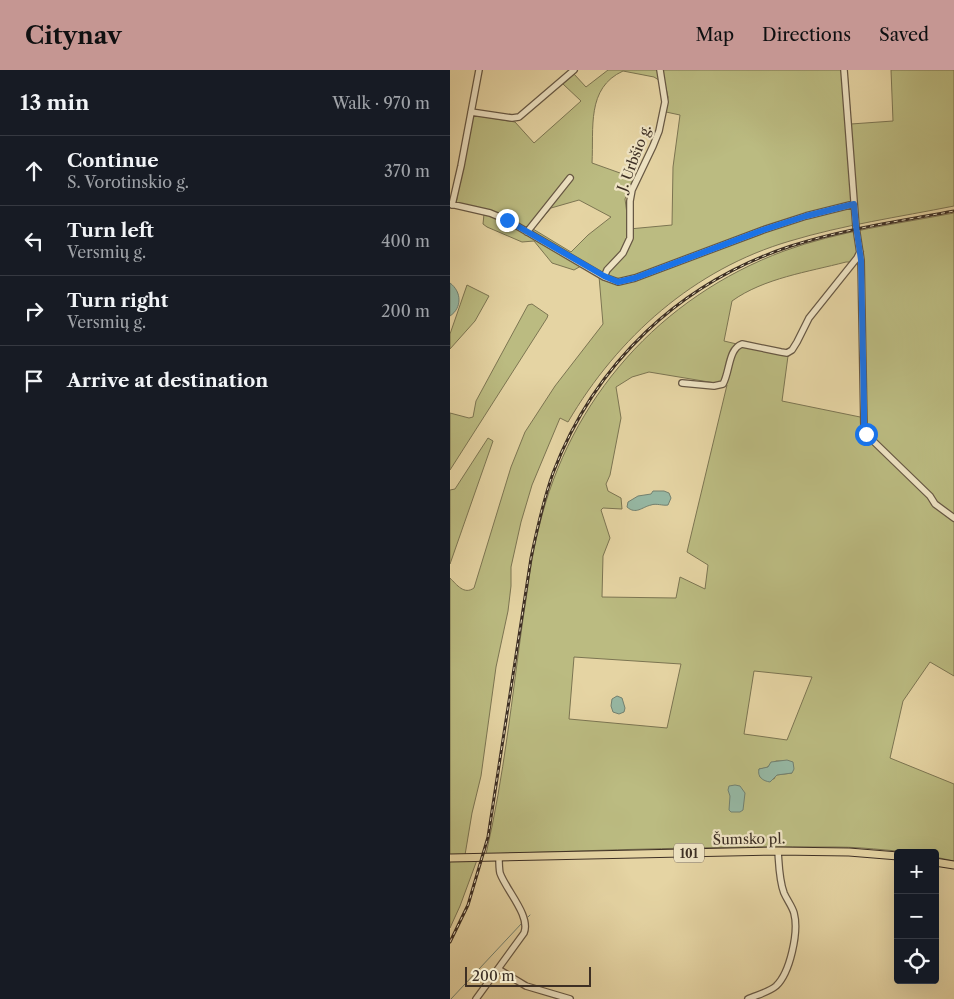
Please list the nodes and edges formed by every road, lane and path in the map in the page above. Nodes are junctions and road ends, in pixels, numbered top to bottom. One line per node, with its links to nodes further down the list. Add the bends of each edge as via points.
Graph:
1 (479, 70): 5 (street)
2 (574, 70): 5 (street, via 519,117)
3 (660, 70): 11 (street, J. Urbšio g., via 665,102 659,131 632,190 630,238 623,253)
4 (844, 70): 7 (street)
5 (471, 112): 8 (street)
6 (570, 178): 9 (street)
7 (854, 204): 10 (street); 11 (street, via 763,230 625,282)
8 (451, 205): 9 (street, via 507,220)
9 (527, 232): 11 (street)
10 (860, 252): 12 (street, via 809,318 792,350 786,353 742,344 734,352 723,384); 13 (street, via 866,434 935,504)
11 (604, 276)
12 (682, 383)
13 (954, 518)
14 (778, 851): 15 (main road, Šumsko pl. / 101); 16 (main road, Šumsko pl. / 101); 23 (street, via 782,886 795,919 793,951 775,987)
15 (894, 856)
16 (499, 857): 17 (main road, Šumsko pl. / 101); 20 (street, via 501,874 525,919 526,928)
17 (450, 858)
18 (939, 863): 19 (main road)
19 (954, 865)
20 (498, 969): 21 (street); 22 (street, via 526,986)
21 (476, 999)
22 (570, 999)
23 (748, 999)

